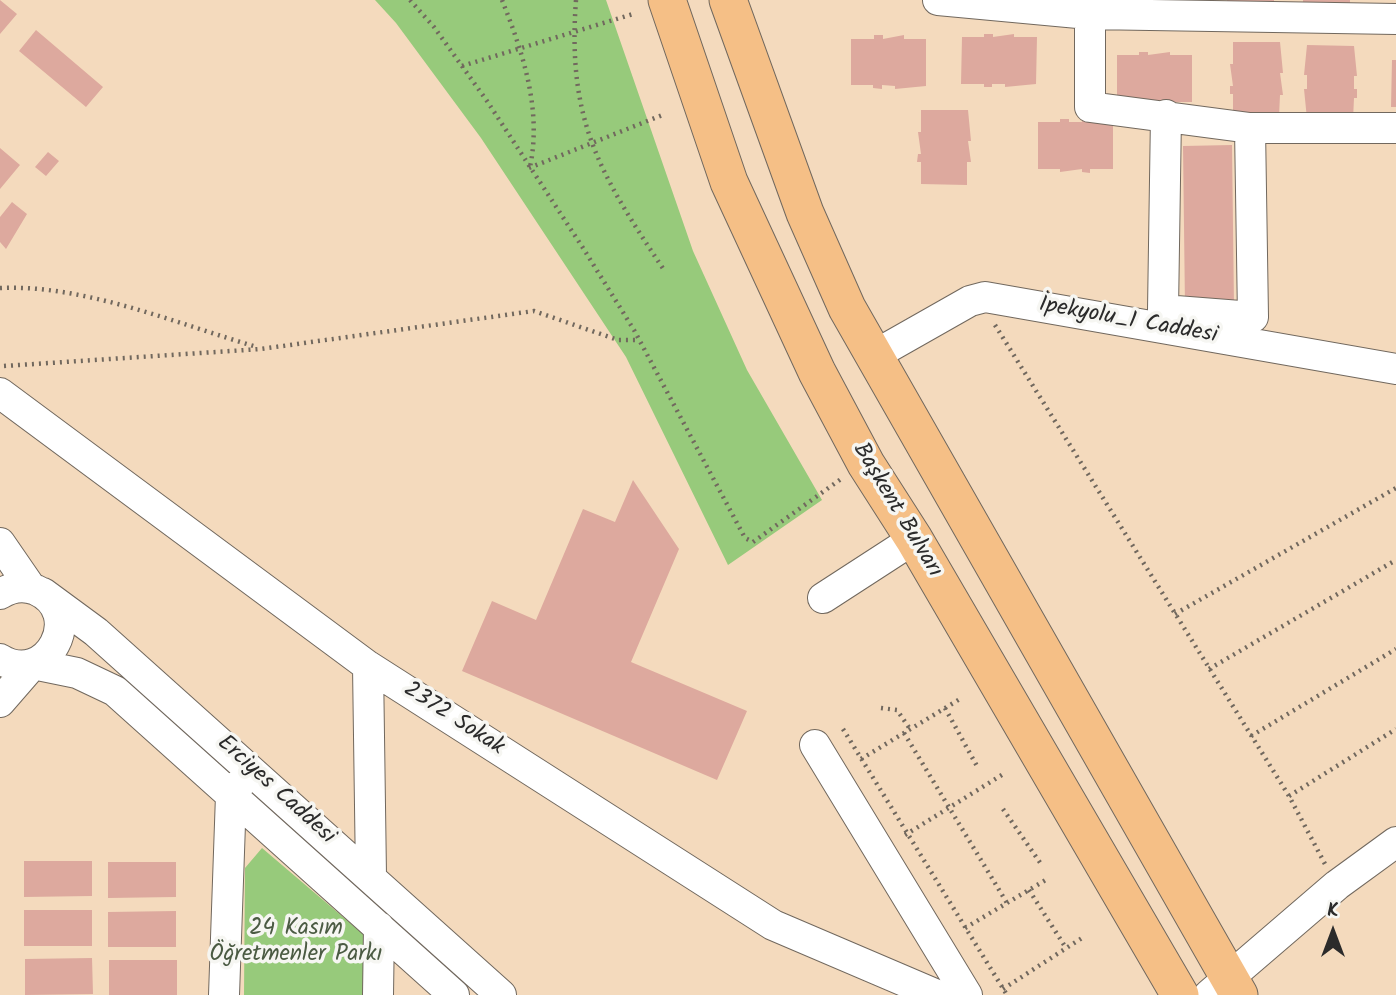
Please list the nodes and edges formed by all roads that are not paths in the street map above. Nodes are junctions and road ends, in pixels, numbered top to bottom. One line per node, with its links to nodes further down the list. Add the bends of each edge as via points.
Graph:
1 (667, 0): 12 (main road, Başkent Bulvarı, via 729,181 817,372 866,464)
2 (728, 0): 9 (main road, via 805,213)
3 (938, 0): 4 (street)
4 (1090, 7): 5 (street); 6 (street, via 1090,107)
5 (1396, 19)
6 (1166, 115): 7 (street); 7 (street, via 1163,310 1253,317)
7 (1250, 128): 8 (street)
8 (1396, 128)
9 (873, 356): 10 (street, İpekyolu_1 Caddesi, via 978,298); 27 (main road)
10 (1396, 369)
11 (0, 393): 19 (street, 2372 Sokak)
12 (914, 538): 16 (street); 34 (main road, Başkent Bulvarı)
13 (0, 543): 14 (street)
14 (37, 591): 15 (street, via 18,587); 18 (street, via 59,613 59,638 45,658); 22 (street, Erciyes Caddesi, via 96,632)
15 (0, 594)
16 (823, 598)
17 (0, 659): 18 (street, Erciyes Caddesi, via 20,666)
18 (33, 664): 20 (street); 23 (street, Erciyes Caddesi, via 77,673 115,691)
19 (368, 666): 25 (street); 32 (street, 2372 Sokak, via 773,925)
20 (0, 702)
21 (815, 745): 33 (street)
22 (251, 770): 23 (street); 25 (street, Erciyes Caddesi)
23 (230, 794): 26 (street, Erciyes Caddesi); 28 (street)
24 (1396, 842): 27 (street, via 1337,885)
25 (371, 877): 31 (street, Erciyes Caddesi)
26 (379, 927): 29 (street); 30 (street, Erciyes Caddesi)
27 (1226, 989)
28 (224, 995)
29 (378, 995)
30 (454, 995)
31 (501, 995)
32 (937, 995)
33 (967, 995)
34 (1180, 995)

